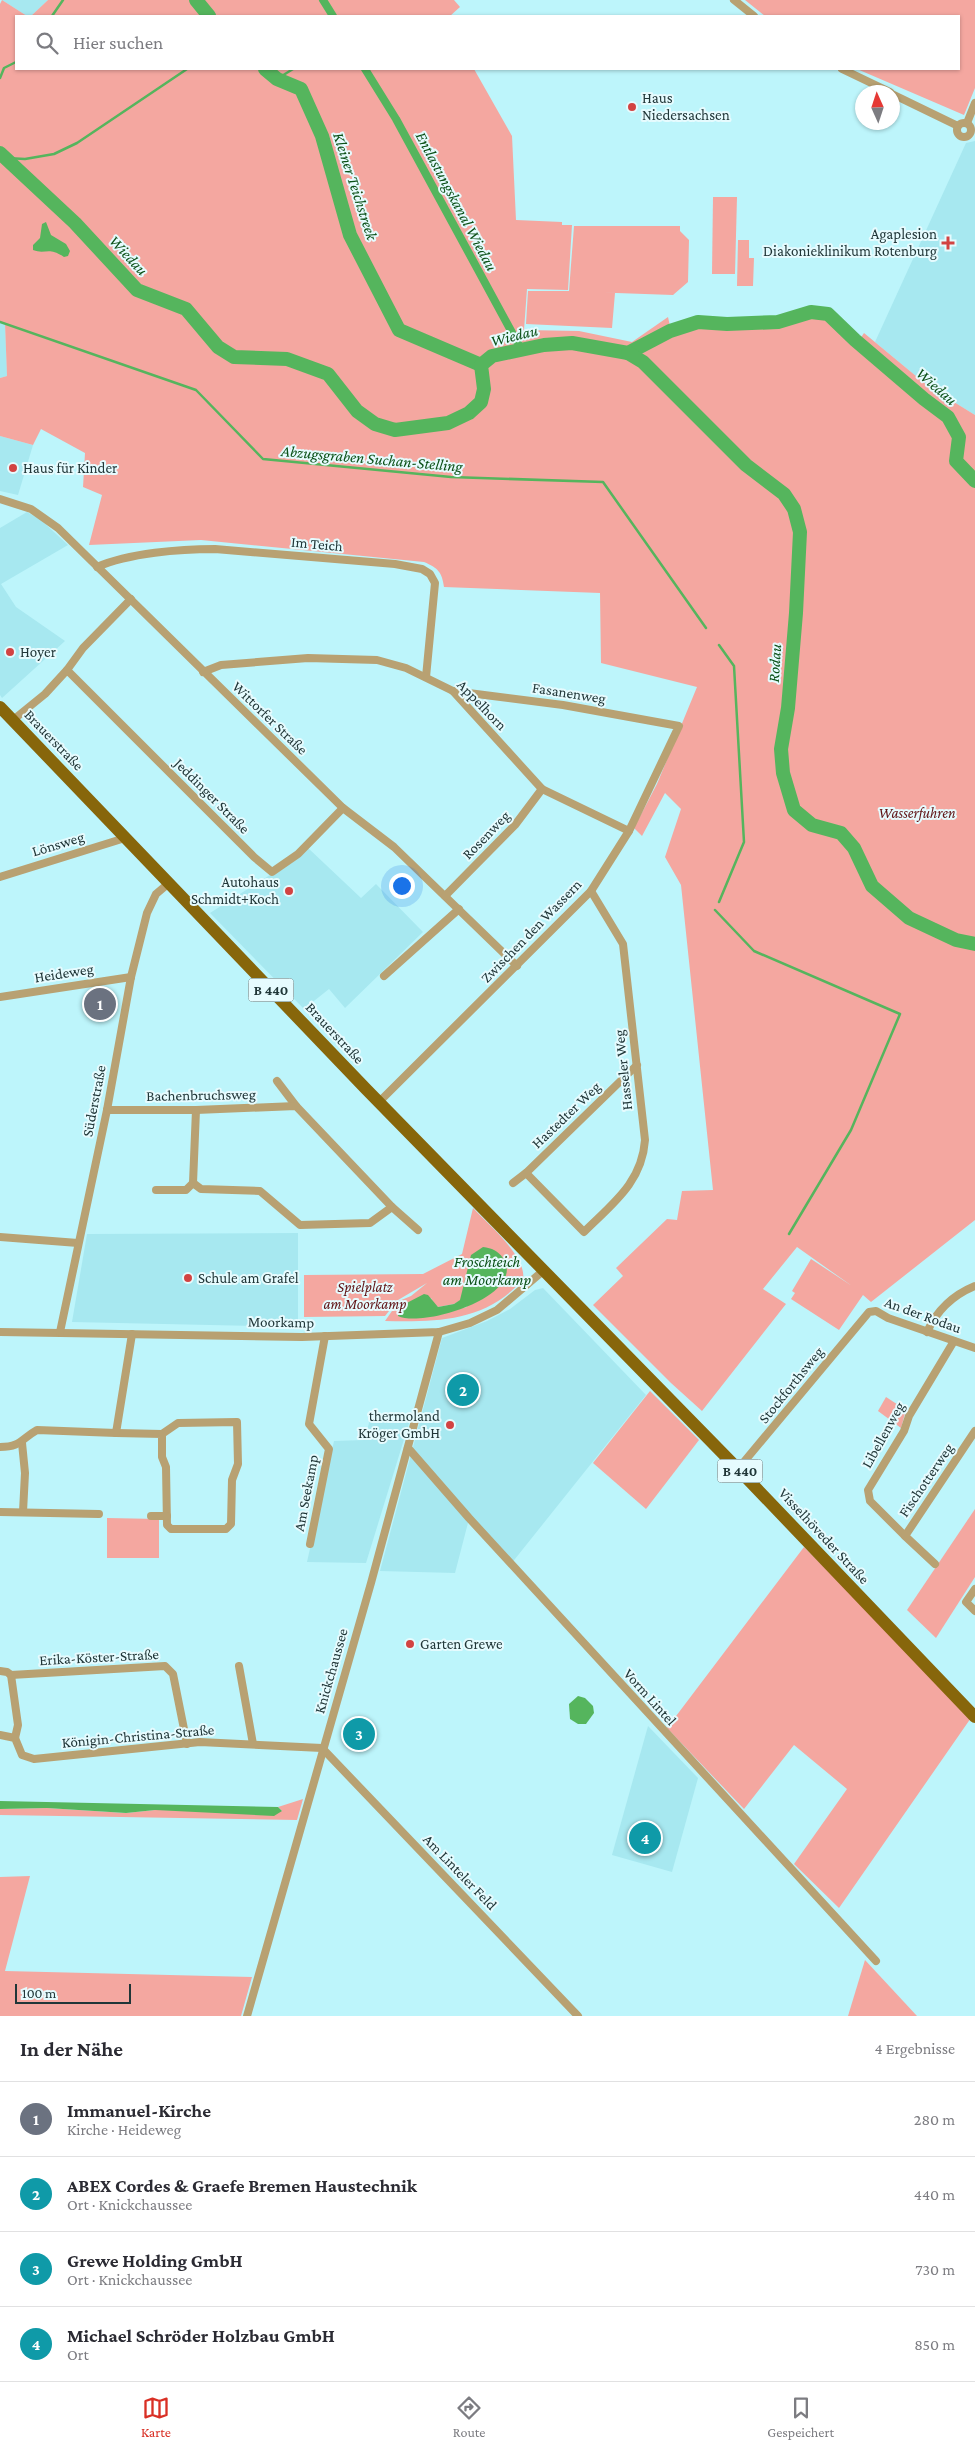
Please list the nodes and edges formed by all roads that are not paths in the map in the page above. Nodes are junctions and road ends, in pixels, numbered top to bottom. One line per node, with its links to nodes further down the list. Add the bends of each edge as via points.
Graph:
1 (734, 0): 2 (street)
2 (753, 15)
3 (844, 70): 4 (street)
4 (875, 85)
5 (900, 97): 8 (street)
6 (975, 102): 7 (street)
7 (967, 124): 8 (street); 9 (street)
8 (958, 126): 9 (street, via 957,132 961,137)
9 (973, 133)
10 (0, 499): 11 (street, Wittorfer Straße, via 44,517)
11 (97, 567): 12 (street, Wittorfer Straße); 15 (street, Im Teich, via 114,559 216,549 422,569 430,574 436,589)
12 (131, 599): 13 (street, via 83,648); 14 (street, Wittorfer Straße)
13 (67, 670): 18 (street, via 45,694); 21 (street, Jeddinger Straße, via 254,858 272,872 298,854)
14 (203, 672): 15 (street, Appelhorn, via 221,665 308,658 376,660); 21 (street, Wittorfer Straße)
15 (426, 677): 16 (street, Appelhorn)
16 (453, 691): 19 (street, Fasanenweg); 20 (street, Appelhorn)
17 (0, 707): 18 (main road, Brauerstraße / B 440)
18 (13, 720): 23 (main road, Brauerstraße / B 440)
19 (679, 726): 22 (street, Zwischen den Wassern)
20 (542, 789): 22 (street, Appelhorn); 27 (street, Rosenweg, via 515,825)
21 (343, 808): 27 (street, Wittorfer Straße, via 394,847)
22 (629, 831): 26 (street, Zwischen den Wassern)
23 (125, 838): 24 (street, Lönsweg); 25 (main road, Brauerstraße / B 440)
24 (0, 877)
25 (169, 883): 31 (street, Süderstraße, via 156,894 147,913); 35 (main road, Brauerstraße / B 440)
26 (591, 892): 29 (street, Zwischen den Wassern); 33 (street, Hasseler Weg, via 623,944)
27 (445, 896): 28 (street, Wittorfer Straße)
28 (459, 909): 29 (street, Wittorfer Straße); 30 (street)
29 (517, 966): 35 (street, Zwischen den Wassern)
30 (384, 976)
31 (131, 977): 32 (street, Heideweg); 37 (street, Süderstraße)
32 (0, 997)
33 (637, 1066): 39 (street, Hastedter Weg); 39 (street, Hasseler Weg, via 644,1155 632,1183 584,1232)
34 (277, 1081): 36 (street, Bachenbruchsweg)
35 (380, 1101): 47 (main road, Brauerstraße / B 440)
36 (296, 1106): 38 (street, Bachenbruchsweg); 43 (street, Bachenbruchsweg)
37 (107, 1110): 38 (street, Bachenbruchsweg); 46 (street, Süderstraße)
38 (196, 1110): 40 (street)
39 (526, 1173): 41 (street, Hastedter Weg)
40 (193, 1183): 42 (street, via 186,1190); 43 (street, via 201,1189 260,1191 300,1225 370,1223)
41 (513, 1183)
42 (156, 1190)
43 (392, 1207): 44 (street, Bachenbruchsweg)
44 (418, 1230)
45 (0, 1237): 46 (street)
46 (78, 1243): 51 (street, Süderstraße)
47 (543, 1271): 52 (street, Moorkamp, via 496,1310 470,1323); 64 (main road, Visselhöveder Straße / B 440)
48 (975, 1286): 53 (street, via 954,1297 938,1311)
49 (864, 1317): 53 (street, An der Rodau, via 874,1311); 64 (street, Stockforthsweg)
50 (0, 1332): 51 (street, Moorkamp)
51 (60, 1332): 54 (street, Moorkamp)
52 (439, 1332): 55 (street, Moorkamp); 63 (street, Knickchaussee)
53 (927, 1332): 56 (street, An der Rodau)
54 (132, 1334): 55 (street, Moorkamp); 59 (street)
55 (325, 1336): 71 (street, Am Seekamp, via 309,1424 330,1449)
56 (954, 1341): 57 (street, An der Rodau); 70 (street, Libellenweg, via 868,1490 870,1501)
57 (975, 1348)
58 (975, 1431): 70 (street, Fischotterweg)
59 (116, 1433): 60 (street); 61 (street, via 37,1430)
60 (162, 1434): 69 (street); 69 (street, via 178,1423 237,1422 238,1464 232,1480 231,1524 226,1529 171,1528 167,1525)
61 (22, 1443): 62 (street); 66 (street, via 25,1473)
62 (0, 1447)
63 (408, 1448): 83 (street, Knickchaussee); 84 (street, Vorm Lintel)
64 (738, 1469): 78 (main road, Visselhöveder Straße / B 440)
65 (0, 1512): 66 (street)
66 (23, 1512): 67 (street)
67 (99, 1514)
68 (151, 1516): 69 (street)
69 (167, 1516)
70 (905, 1536): 72 (street, Fischotterweg)
71 (310, 1544)
72 (935, 1564)
73 (975, 1589): 74 (street, via 966,1602)
74 (975, 1611)
75 (239, 1666): 82 (street)
76 (0, 1671): 77 (street, Erika-Köster-Straße)
77 (11, 1676): 80 (street, via 18,1725); 81 (street, Erika-Köster-Straße, via 165,1666 173,1674)
78 (975, 1717)
79 (0, 1735): 80 (street)
80 (16, 1738): 81 (street, Königin-Christina-Straße, via 22,1755 34,1759)
81 (187, 1744): 82 (street, Königin-Christina-Straße)
82 (253, 1744): 83 (street, Königin-Christina-Straße)
83 (322, 1748): 85 (street, Knickchaussee); 86 (street, Am Linteler Feld)
84 (876, 1961)
85 (246, 2016)
86 (578, 2016)

